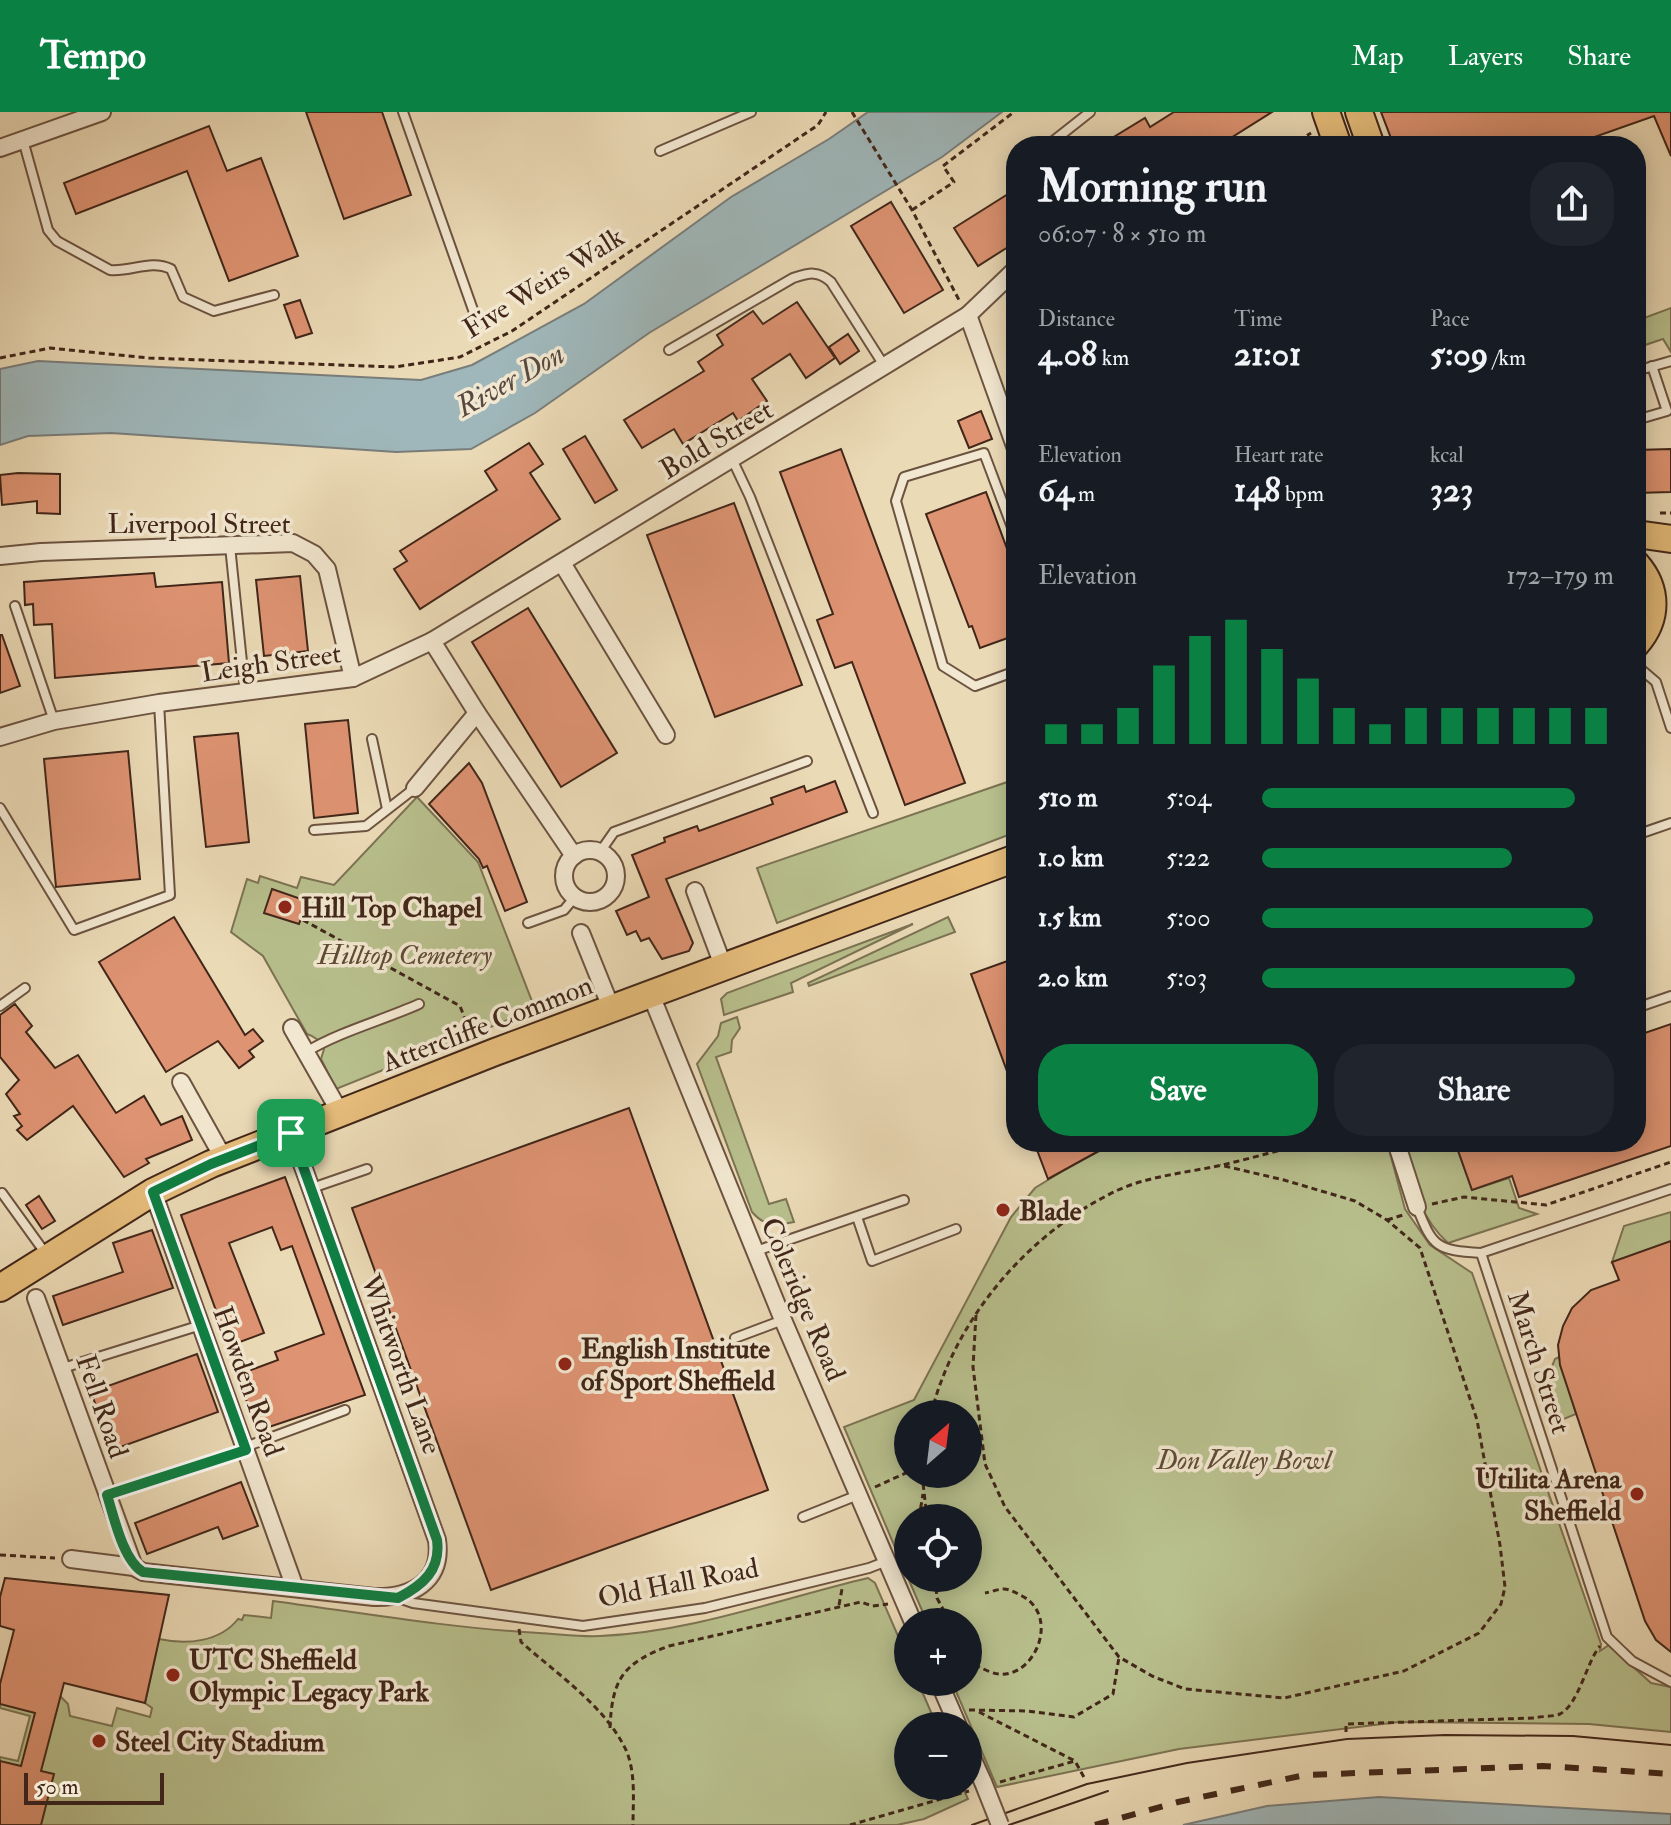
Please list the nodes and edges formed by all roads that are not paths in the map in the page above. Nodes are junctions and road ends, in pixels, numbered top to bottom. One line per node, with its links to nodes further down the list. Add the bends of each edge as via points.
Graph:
1 (102, 112): 8 (street)
2 (403, 112): 14 (lane)
3 (751, 112): 10 (lane)
4 (1090, 112): 6 (lane)
5 (1359, 112): 7 (main road)
6 (1060, 136)
7 (1367, 136)
8 (23, 140): 9 (street); 12 (lane, via 48,230 57,241 110,270 152,263 171,269 183,297 214,311)
9 (0, 148)
10 (660, 151)
11 (1006, 279): 13 (street, Bold Street)
12 (274, 295)
13 (968, 315): 18 (street, Bold Street); 21 (street)
14 (478, 324)
15 (669, 350): 18 (lane, via 793,278 811,273 831,282)
16 (1671, 361): 17 (lane)
17 (1652, 366): 19 (lane); 20 (lane, via 1667,411)
18 (885, 367): 22 (street, Bold Street)
19 (1646, 368)
20 (1646, 417)
21 (1006, 421)
22 (732, 459): 28 (street, Bold Street); 50 (lane)
23 (1006, 511): 36 (lane, via 984,453 904,477 896,501 943,666 975,686)
24 (1646, 535): 25 (main road)
25 (1671, 539)
26 (230, 545): 27 (street, Liverpool Street); 37 (street, Liverpool Street, via 293,543 314,554 327,569); 38 (lane)
27 (0, 556)
28 (562, 563): 33 (street, Bold Street); 43 (street)
29 (1646, 579): 31 (main road, via 1654,608)
30 (15, 606): 41 (lane)
31 (1646, 631)
32 (1671, 632): 34 (main road)
33 (432, 641): 37 (street, Leigh Street); 40 (street)
34 (1646, 641)
35 (1646, 674): 42 (lane, via 1656,682)
36 (1006, 675)
37 (353, 678): 38 (street, Leigh Street)
38 (245, 692): 39 (street, Leigh Street)
39 (159, 703): 41 (street, Leigh Street); 48 (lane, via 170,895 74,930)
40 (477, 713): 47 (street); 55 (street)
41 (54, 721): 44 (street, Leigh Street)
42 (1671, 728)
43 (666, 735)
44 (0, 737)
45 (372, 739): 49 (lane)
46 (807, 761): 54 (lane, via 614,832)
47 (415, 788): 49 (lane)
48 (0, 808)
49 (387, 809): 52 (lane, via 366,826)
50 (873, 813)
51 (1671, 823): 53 (lane)
52 (314, 830)
53 (1646, 832)
54 (600, 852): 55 (street); 58 (street, via 613,864 612,890 599,900)
55 (574, 856): 58 (street, via 564,877)
56 (1006, 862): 61 (main road, Attercliffe Common)
57 (695, 891): 61 (street)
58 (575, 897): 59 (lane, via 564,910)
59 (528, 923)
60 (581, 933): 68 (street)
61 (724, 968): 63 (main road, Attercliffe Common)
62 (25, 988): 67 (lane)
63 (651, 995): 68 (main road, Attercliffe Common); 85 (street, Coleridge Road)
64 (1671, 996): 66 (lane)
65 (419, 1004): 70 (lane, via 333,1036)
66 (1646, 1005)
67 (0, 1006)
68 (612, 1010): 72 (main road, Attercliffe Common)
69 (292, 1028): 70 (street)
70 (306, 1052): 72 (street)
71 (181, 1082): 75 (street)
72 (341, 1114): 73 (main road, Attercliffe Common)
73 (291, 1133): 75 (main road, Attercliffe Common); 77 (street, Whitworth Lane)
74 (1399, 1152): 82 (street)
75 (224, 1159): 79 (main road, Attercliffe Common)
76 (367, 1169): 77 (lane)
77 (312, 1188): 103 (street, Whitworth Lane, via 437,1540 439,1551 427,1578)
78 (1671, 1189): 86 (lane)
79 (153, 1192): 87 (main road, Attercliffe Common); 91 (street, Howden Road)
80 (2, 1193): 87 (lane)
81 (904, 1200): 83 (lane)
82 (1417, 1207): 86 (lane, via 1429,1238 1451,1251)
83 (857, 1217): 84 (lane, via 872,1261); 85 (lane)
84 (956, 1229)
85 (756, 1251): 90 (street, Coleridge Road)
86 (1481, 1253): 105 (lane, March Street, via 1607,1637 1632,1661)
87 (49, 1258): 88 (main road, Attercliffe Common)
88 (0, 1288)
89 (36, 1298): 93 (street, Fell Road)
90 (783, 1320): 92 (lane); 97 (street, Coleridge Road)
91 (201, 1325): 93 (lane); 95 (street, Howden Road)
92 (735, 1338)
93 (63, 1368): 96 (street, Fell Road)
94 (345, 1410): 95 (lane)
95 (246, 1448): 96 (lane); 102 (street, Howden Road)
96 (107, 1495): 101 (street, Fell Road)
97 (858, 1495): 98 (lane); 100 (street, Coleridge Road)
98 (803, 1517)
99 (71, 1559): 101 (street, Old Hall Road)
100 (887, 1560): 103 (lane, Old Hall Road, via 705,1608 583,1626); 104 (street, Coleridge Road)
101 (138, 1569): 102 (street, Old Hall Road)
102 (295, 1588): 103 (street, Old Hall Road)
103 (398, 1598)
104 (907, 1608)
105 (1671, 1682)
106 (982, 1796): 107 (street, bridge)
107 (1000, 1825)

